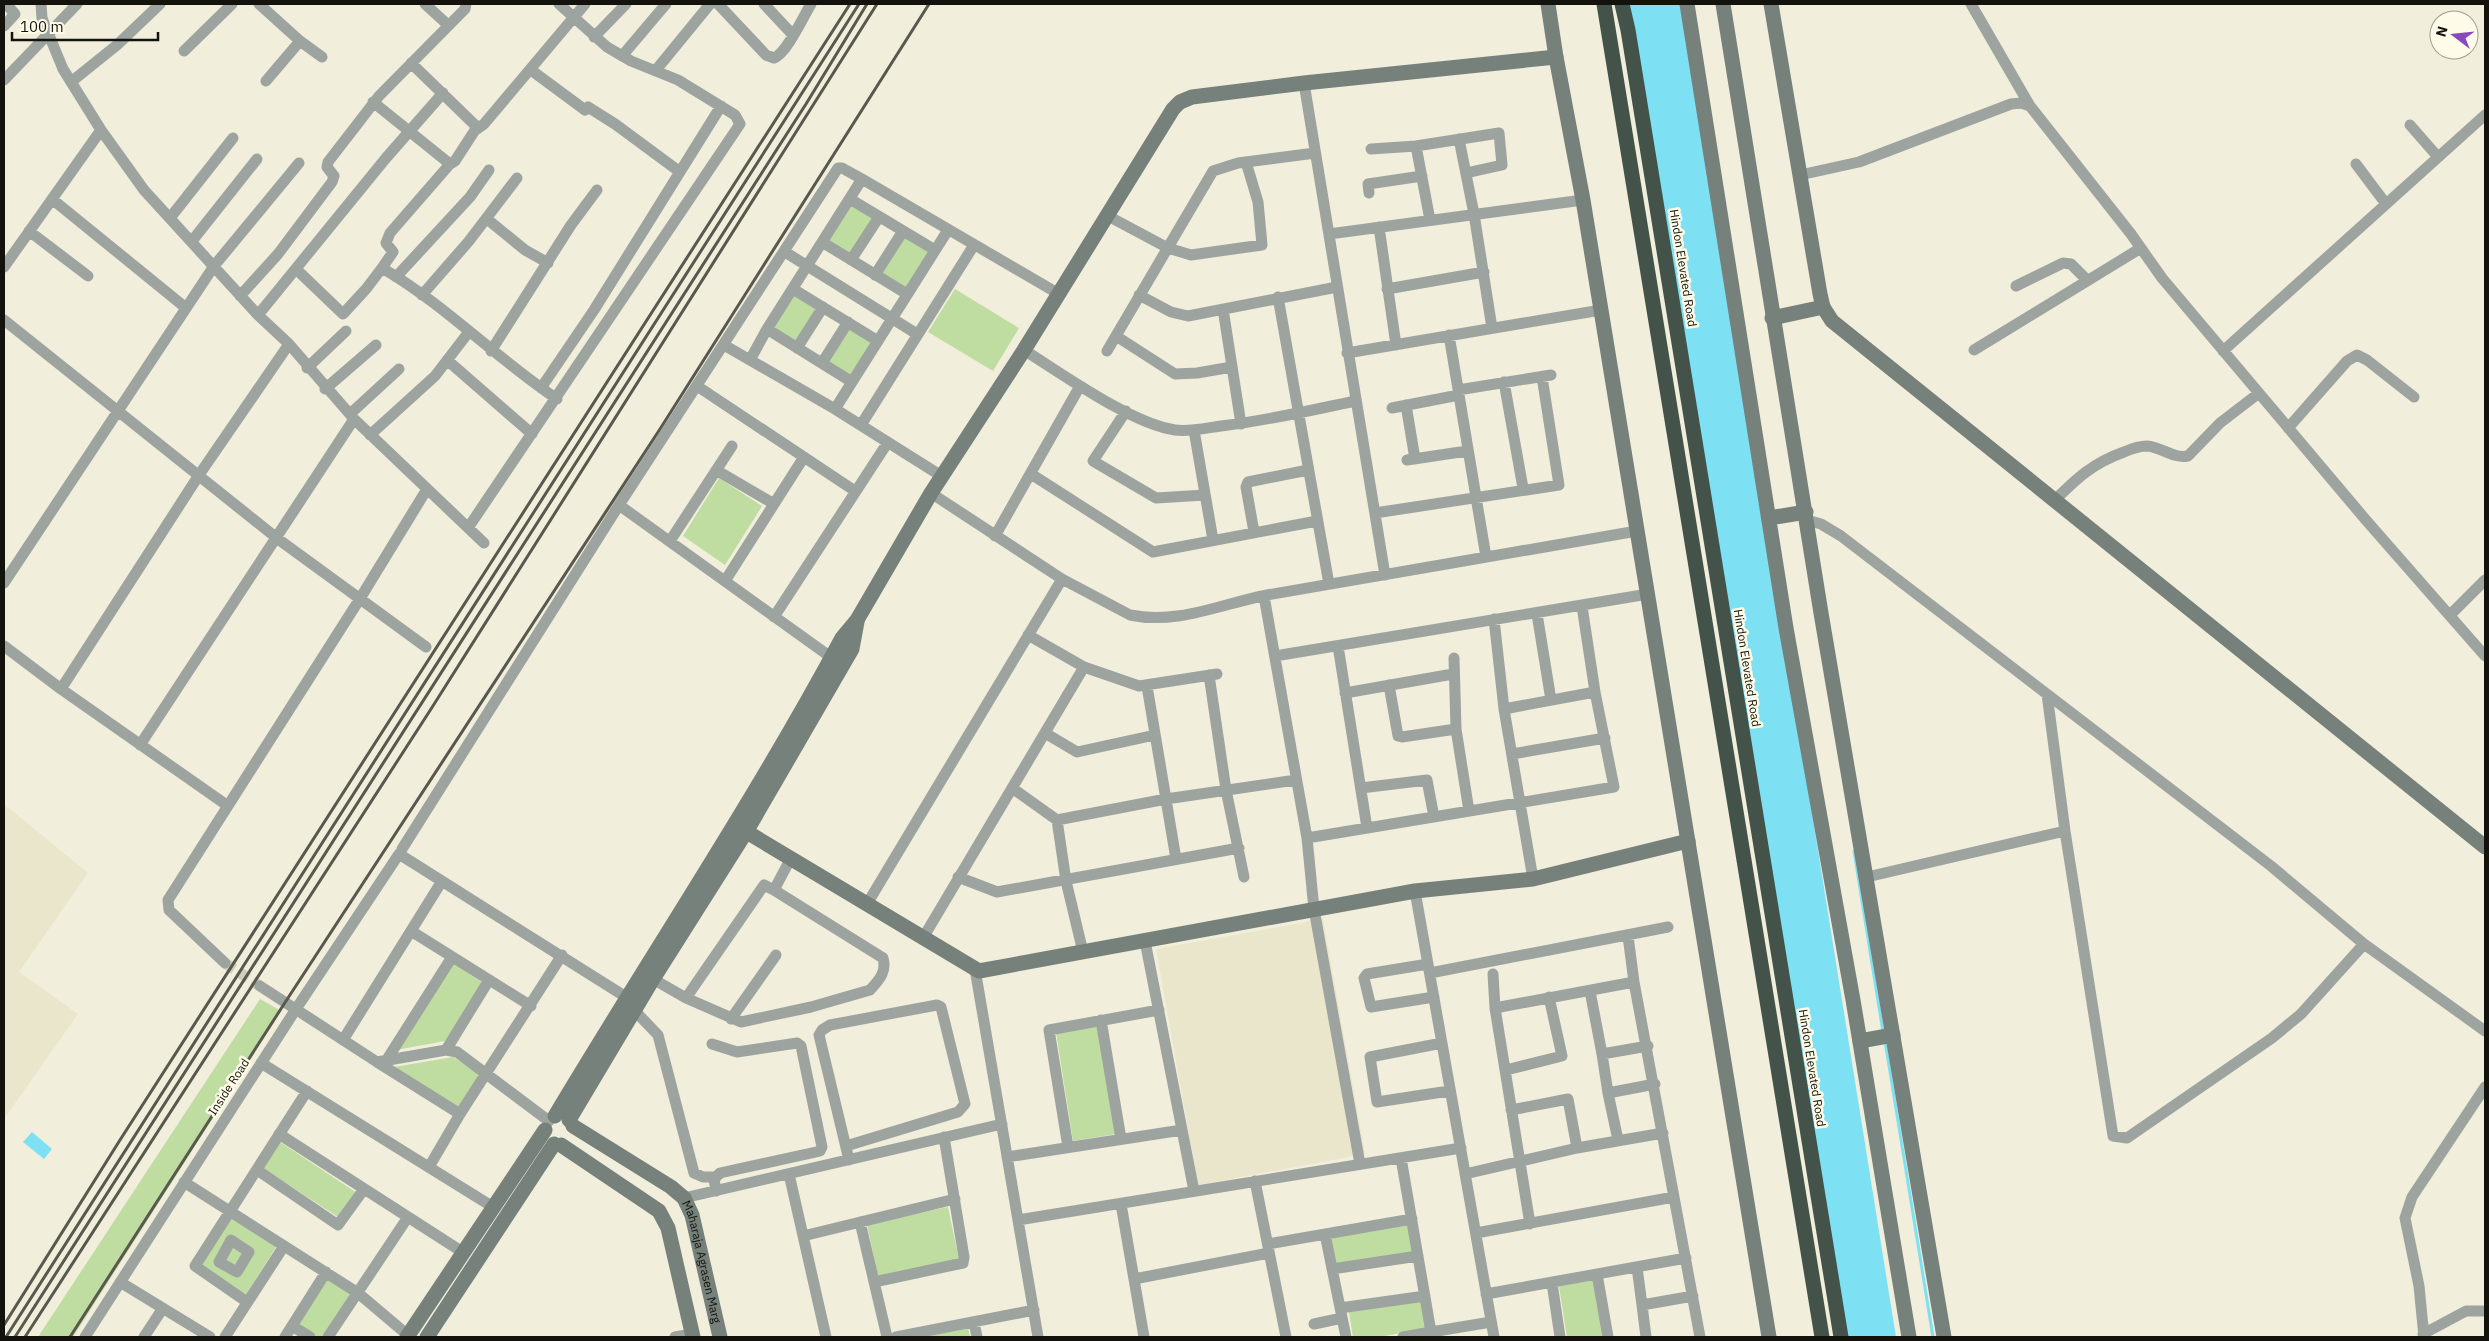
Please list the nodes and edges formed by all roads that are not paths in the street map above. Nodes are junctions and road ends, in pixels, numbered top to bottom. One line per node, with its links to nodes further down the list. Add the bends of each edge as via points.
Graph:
1 (6, 4): 25 (street, via 15,14)
2 (41, 4): 27 (street, via 42,18)
3 (76, 4): 27 (street)
4 (160, 4): 40 (street)
5 (232, 4): 31 (street)
6 (259, 4): 30 (street)
7 (424, 4): 26 (street)
8 (466, 4): 26 (street)
9 (559, 4): 24 (street)
10 (585, 4): 24 (street)
11 (626, 4): 29 (street)
12 (666, 4): 32 (street)
13 (710, 4): 37 (street)
14 (718, 4): 28 (street, via 771,58 780,55)
15 (764, 4): 28 (street)
16 (810, 4): 28 (street)
17 (1548, 4): 34 (street)
18 (1604, 4): 422 (highway)
19 (1622, 4): 423 (highway, Hindon Elevated Road, via 1668,264)
20 (1687, 4): 194 (street)
21 (1722, 4): 122 (street)
22 (1771, 4): 65 (street)
23 (1973, 4): 45 (street)
24 (575, 17): 29 (street); 36 (street)
25 (4, 26)
26 (448, 26): 35 (street)
27 (49, 34): 38 (street); 40 (street)
28 (793, 35)
29 (594, 37): 32 (street)
30 (300, 41): 33 (street); 39 (street)
31 (184, 51)
32 (622, 56): 37 (street)
33 (322, 57)
34 (1556, 57): 41 (street); 73 (street)
35 (411, 63): 42 (street); 43 (street)
36 (531, 70): 48 (street); 63 (street, via 585,110 588,107 615,124)
37 (656, 70): 44 (street)
38 (4, 80)
39 (266, 81)
40 (71, 82): 49 (street)
41 (1304, 83): 55 (street); 77 (street, via 1192,96 1180,102 1168,116)
42 (443, 93): 48 (street, via 474,122); 50 (street)
43 (373, 102): 50 (street); 113 (street, via 328,162 334,176 332,182 278,254)
44 (721, 106): 63 (street); 159 (street, via 738,117 739,126)
45 (2030, 106): 65 (street, via 2012,104 1866,160); 90 (street)
46 (2485, 115): 56 (street)
47 (2410, 125): 56 (street)
48 (477, 129): 60 (street)
49 (101, 130): 71 (street); 78 (street, via 144,190)
50 (410, 131): 60 (street); 99 (street)
51 (232, 138): 78 (street)
52 (1459, 139): 53 (street); 64 (street); 64 (street, via 1495,132 1501,136 1502,165)
53 (1416, 146): 54 (street); 66 (street)
54 (1371, 149)
55 (1315, 153): 58 (street); 85 (street)
56 (2438, 157): 74 (street)
57 (257, 159): 86 (street)
58 (1246, 162): 89 (street, via 1213,171); 89 (street, via 1258,202 1262,245 1191,255)
59 (300, 163): 95 (street)
60 (450, 164): 98 (street, via 390,232 386,243 393,252)
61 (2356, 164): 74 (street)
62 (489, 170): 103 (street, via 470,197)
63 (680, 172): 154 (street)
64 (1466, 173): 75 (street)
65 (1800, 175): 116 (street)
66 (1422, 176): 70 (street, via 1368,184); 80 (street)
67 (517, 178): 79 (street)
68 (862, 179): 72 (street); 82 (street); 92 (street, Inside Road, via 838,168)
69 (597, 190): 94 (street)
70 (1369, 193)
71 (52, 199): 83 (street); 117 (street)
72 (850, 199): 76 (street); 87 (street)
73 (1583, 200): 75 (street); 119 (street)
74 (2386, 204): 142 (street)
75 (1474, 214): 80 (street); 100 (street)
76 (879, 216): 84 (street); 93 (street)
77 (1108, 216): 89 (street); 110 (street)
78 (170, 218): 86 (street)
79 (487, 219): 94 (street, via 525,250); 111 (street)
80 (1430, 220): 81 (street)
81 (1379, 227): 85 (street); 108 (street)
82 (948, 230): 88 (street); 91 (street)
83 (29, 231): 96 (street); 102 (street)
84 (903, 231): 91 (street); 101 (street)
85 (1328, 234): 106 (street)
86 (192, 241): 95 (street)
87 (822, 242): 93 (street); 97 (street)
88 (974, 245): 110 (street); 129 (street)
89 (1168, 248): 112 (street)
90 (2141, 248): 104 (street); 142 (street)
91 (935, 250): 109 (street)
92 (785, 252): 97 (street); 135 (street, Inside Road)
93 (851, 260): 101 (street)
94 (548, 263): 138 (street)
95 (214, 266): 113 (street); 117 (street)
96 (4, 267)
97 (807, 267): 107 (street); 121 (street)
98 (382, 268): 99 (street, via 342,314); 103 (street)
99 (296, 269): 120 (street)
100 (1484, 272): 108 (street); 125 (street)
101 (875, 275): 109 (street)
102 (88, 276)
103 (396, 277): 111 (street)
104 (2087, 280): 105 (street, via 2072,264 2063,263); 141 (street)
105 (2016, 286)
106 (1337, 287): 114 (street); 143 (street)
107 (793, 289): 115 (street); 126 (street)
108 (1387, 289): 136 (street)
109 (907, 294): 121 (street)
110 (1059, 294): 139 (street)
111 (422, 295): 128 (street)
112 (1139, 295): 118 (street, via 1182,316); 131 (street)
113 (240, 296): 120 (street)
114 (1278, 297): 118 (street); 166 (street)
115 (822, 307): 124 (street); 137 (street)
116 (1823, 307): 122 (street); 189 (street, via 1841,330)
117 (186, 308): 164 (street)
118 (1222, 309): 147 (street)
119 (1601, 310): 125 (street); 197 (street)
120 (258, 315): 133 (street)
121 (892, 318): 129 (street); 132 (street)
122 (1772, 318): 193 (street)
123 (4, 320): 164 (street)
124 (848, 322): 132 (street); 146 (street)
125 (1492, 328): 130 (street)
126 (767, 330): 137 (street); 145 (street)
127 (346, 331): 148 (street)
128 (468, 333): 138 (street); 144 (street)
129 (917, 334): 169 (street)
130 (1449, 335): 136 (street); 156 (street)
131 (1116, 336): 140 (street); 147 (street, via 1175,374)
132 (878, 341): 150 (street)
133 (288, 344): 148 (street); 181 (street)
134 (376, 345): 155 (street)
135 (724, 345): 145 (street); 152 (street, Inside Road)
136 (1396, 345): 143 (street)
137 (797, 348): 146 (street)
138 (492, 350): 154 (street)
139 (1024, 350): 153 (street); 182 (street)
140 (1107, 350)
141 (1974, 350)
142 (2223, 350): 157 (street)
143 (1347, 353): 160 (street)
144 (447, 360): 172 (street); 173 (street, via 427,384)
145 (750, 360): 163 (street)
146 (822, 363): 150 (street)
147 (1232, 367): 168 (street)
148 (307, 368): 155 (street)
149 (399, 369): 167 (street)
150 (852, 382): 163 (street)
151 (1504, 382): 156 (street); 183 (street); 183 (street, via 1546,376 1559,484)
152 (697, 386): 177 (street); 191 (street, Inside Road)
153 (1080, 386): 165 (street); 180 (street)
154 (541, 388): 159 (street)
155 (326, 389): 167 (street)
156 (1459, 392): 161 (street); 176 (street)
157 (2259, 393): 170 (street); 189 (street, via 2220,423 2188,456 2177,456 2147,446 2132,449 2085,471)
158 (2414, 397): 170 (street, via 2357,355 2347,361)
159 (557, 399): 172 (street)
160 (1356, 401): 166 (street); 192 (street)
161 (1406, 405): 162 (street); 176 (street, via 1411,459)
162 (1392, 408)
163 (835, 409): 169 (street)
164 (119, 411): 181 (street); 209 (street)
165 (1126, 411): 171 (street, via 1166,428); 187 (street, via 1092,461 1156,498)
166 (1298, 413): 168 (street); 179 (street)
167 (352, 417): 173 (street); 200 (street)
168 (1241, 424): 171 (street)
169 (861, 425): 174 (street)
170 (2288, 428): 216 (street)
171 (1194, 430): 187 (street)
172 (532, 434): 196 (street)
173 (370, 436): 184 (street)
174 (888, 442): 182 (street); 185 (street)
175 (732, 446): 178 (street)
176 (1468, 451): 188 (street)
177 (804, 458): 185 (street); 190 (street)
178 (716, 470): 190 (street); 202 (street)
179 (1308, 470): 195 (street); 198 (street, via 1248,482 1246,487)
180 (1031, 474): 199 (street); 201 (street, via 1149,550 1156,552)
181 (199, 475): 200 (street); 232 (street)
182 (943, 477): 186 (street)
183 (1523, 488): 188 (street)
184 (427, 489): 196 (street); 213 (street)
185 (855, 491): 217 (street)
186 (931, 493): 199 (street); 219 (street)
187 (1205, 495): 201 (street)
188 (1476, 496): 192 (street); 204 (street)
189 (2054, 501): 259 (street)
190 (774, 504): 208 (street)
191 (619, 505): 202 (street); 261 (street, Inside Road)
192 (1374, 513): 205 (street)
193 (1804, 515): 194 (street); 235 (street, via 1841,536); 266 (street)
194 (1776, 516): 307 (street, via 1786,628)
195 (1318, 521): 198 (street); 210 (street)
196 (468, 528): 203 (street)
197 (1637, 531): 204 (street); 211 (street)
198 (1254, 532): 201 (street)
199 (995, 536): 206 (street)
200 (278, 539): 213 (street); 242 (street)
201 (1213, 540)
202 (670, 541): 208 (street)
203 (484, 543)
204 (1486, 558): 205 (street)
205 (1385, 575): 210 (street)
206 (1062, 579): 212 (street, via 1130,615 1142,618 1189,615); 220 (street)
207 (2485, 580): 216 (street)
208 (725, 581): 217 (street)
209 (4, 583)
210 (1329, 584): 212 (street)
211 (1648, 594): 214 (street); 258 (street)
212 (1264, 596): 224 (street)
213 (361, 597): 223 (street); 250 (street)
214 (1582, 606): 215 (street); 233 (street)
215 (1537, 614): 218 (street); 236 (street)
216 (2450, 615): 225 (street)
217 (774, 616): 226 (street)
218 (1494, 619): 222 (street); 237 (street)
219 (857, 620): 226 (street, via 842,638); 254 (street, via 852,649)
220 (1028, 635): 228 (street); 272 (street)
221 (4, 646): 232 (street)
222 (1338, 646): 224 (street); 234 (street)
223 (426, 647)
224 (1275, 656): 244 (street)
225 (2485, 656)
226 (832, 658): 254 (street)
227 (1454, 658): 229 (street)
228 (1084, 667): 231 (street); 239 (street)
229 (1452, 674): 230 (street); 238 (street)
230 (1389, 685): 234 (street); 238 (street, via 1398,736)
231 (1147, 686): 240 (street); 247 (street, via 1213,674)
232 (61, 689): 242 (street)
233 (1595, 692): 236 (street); 241 (street)
234 (1345, 693): 246 (street)
235 (2047, 694): 256 (street); 279 (street, via 2271,866)
236 (1551, 700): 237 (street)
237 (1504, 709): 243 (street)
238 (1456, 729): 251 (street)
239 (1044, 733): 240 (street, via 1077,752); 245 (street)
240 (1156, 735): 248 (street)
241 (1605, 738): 243 (street); 249 (street, via 1614,787)
242 (140, 744): 250 (street)
243 (1512, 754): 249 (street)
244 (1296, 780): 247 (street); 257 (street)
245 (1012, 788): 253 (street); 264 (street)
246 (1361, 788): 252 (street, via 1427,780); 255 (street)
247 (1226, 790): 248 (street); 260 (street)
248 (1166, 799): 253 (street); 263 (street)
249 (1520, 803): 251 (street); 267 (street)
250 (228, 806): 284 (street, via 167,906)
251 (1469, 812): 252 (street)
252 (1434, 817): 255 (street)
253 (1057, 820): 269 (street)
254 (740, 828): 262 (street); 288 (street); 293 (street)
255 (1367, 828): 257 (street)
256 (2065, 831): 266 (street); 279 (street, via 2111,1124 2114,1136 2118,1138 2127,1138 2272,1038 2300,1014)
257 (1306, 838): 273 (street)
258 (1688, 841): 267 (street); 421 (street)
259 (2485, 847)
260 (1239, 848): 263 (street); 265 (street)
261 (401, 851): 268 (street); 299 (street, Inside Road)
262 (791, 858): 270 (street); 272 (street)
263 (1176, 860): 269 (street)
264 (958, 877): 269 (street, via 997,892); 277 (street)
265 (1244, 877)
266 (1866, 877): 305 (street)
267 (1533, 879): 271 (street)
268 (442, 881): 275 (street); 281 (street)
269 (1066, 881): 280 (street)
270 (774, 890): 296 (street, via 764,885); 302 (street, via 883,958 885,968 870,990 742,1022)
271 (1415, 891): 273 (street); 286 (street)
272 (867, 904): 277 (street)
273 (1314, 909): 278 (street); 341 (street)
274 (1668, 927): 276 (street)
275 (411, 931): 283 (street); 306 (street)
276 (1628, 936): 286 (street); 290 (street)
277 (923, 938): 285 (street)
278 (1145, 941): 280 (street); 301 (street)
279 (2364, 944): 304 (street)
280 (1083, 952): 285 (street, via 979,972)
281 (562, 955): 293 (street); 297 (street)
282 (776, 955): 302 (street)
283 (452, 957): 289 (street); 313 (street)
284 (225, 963)
285 (974, 969): 325 (street)
286 (1429, 969): 294 (street); 294 (street, via 1367,974 1364,978 1371,1007)
287 (1493, 974): 298 (street)
288 (653, 979): 296 (street); 300 (street)
289 (489, 980): 297 (street); 311 (street)
290 (1634, 982): 292 (street); 310 (street)
291 (260, 986): 299 (street)
292 (1590, 991): 295 (street); 312 (street)
293 (626, 997): 324 (street)
294 (1434, 997): 308 (street)
295 (1549, 997): 298 (street); 315 (street, via 1562,1056)
296 (686, 998): 302 (street)
297 (531, 1006): 316 (street)
298 (1495, 1008): 315 (street)
299 (296, 1009): 306 (street); 314 (street, Inside Road)
300 (634, 1010): 324 (street); 346 (street, via 658,1035 694,1173)
301 (1159, 1010): 303 (street); 326 (street)
302 (732, 1019)
303 (1101, 1020): 330 (street); 334 (street, via 1049,1030)
304 (2485, 1031)
305 (1889, 1036): 307 (street); 425 (street)
306 (343, 1040): 313 (street)
307 (1865, 1040): 424 (street)
308 (1442, 1043): 320 (street); 320 (street, via 1370,1057 1377,1102)
309 (712, 1044): 346 (street, via 737,1052 797,1043 801,1046 822,1147 816,1152 720,1173)
310 (1648, 1046): 312 (street); 317 (street)
311 (446, 1050): 313 (street); 316 (street, via 458,1052)
312 (1602, 1054): 321 (street)
313 (381, 1061): 323 (street)
314 (261, 1063): 319 (street); 348 (street, Inside Road)
315 (1506, 1070): 322 (street)
316 (487, 1073): 323 (street); 324 (street)
317 (1655, 1084): 321 (street); 327 (street)
318 (2485, 1087): 395 (street, via 2406,1211)
319 (307, 1091): 328 (street); 342 (street)
320 (1449, 1091): 335 (street)
321 (1608, 1093): 331 (street)
322 (1511, 1110): 336 (street, via 1568,1099); 340 (street)
323 (460, 1114): 342 (street)
324 (558, 1123): 332 (street, Maharaja Agrasen Marg, via 548,1140); 332 (street, via 572,1137); 353 (street, Maharaja Agrasen Marg, via 671,1187); 356 (street)
325 (1002, 1124): 329 (street); 337 (street)
326 (1182, 1130): 330 (street); 351 (street)
327 (1663, 1133): 331 (street); 352 (street)
328 (279, 1134): 343 (street); 349 (street)
329 (944, 1138): 339 (street); 354 (street)
330 (1121, 1139): 334 (street)
331 (1618, 1140): 336 (street)
332 (557, 1145): 394 (street, Maharaja Agrasen Marg, via 658,1212 668,1228); 404 (street)
333 (846, 1146): 333 (street, via 819,1035 822,1030 936,1005 941,1007 963,1108); 339 (street)
334 (1068, 1148): 337 (street)
335 (1460, 1148): 338 (street); 345 (street)
336 (1577, 1148): 340 (street)
337 (1007, 1157): 360 (street)
338 (1401, 1158): 341 (street); 359 (street)
339 (849, 1160): 344 (street)
340 (1520, 1162): 345 (street); 362 (street)
341 (1360, 1164): 347 (street)
342 (429, 1167): 356 (street)
343 (256, 1170): 349 (street, via 338,1225); 357 (street)
344 (789, 1174): 350 (street); 365 (street)
345 (1465, 1174): 363 (street)
346 (715, 1177): 350 (street)
347 (1255, 1181): 351 (street); 367 (street)
348 (184, 1182): 357 (street); 376 (street, Inside Road)
349 (364, 1189): 358 (street)
350 (716, 1191): 353 (street)
351 (1194, 1191): 355 (street)
352 (1674, 1197): 362 (street); 370 (street)
353 (684, 1198): 406 (street, Maharaja Agrasen Marg, via 692,1215)
354 (955, 1199): 361 (street); 377 (street, via 963,1263)
355 (1121, 1204): 360 (street); 375 (street)
356 (493, 1207): 368 (street)
357 (229, 1211): 366 (street); 383 (street, via 195,1266)
358 (408, 1217): 368 (street); 379 (street)
359 (1412, 1219): 364 (street); 369 (street)
360 (1018, 1220): 386 (street)
361 (860, 1222): 365 (street); 377 (street)
362 (1530, 1224): 363 (street)
363 (1476, 1233): 380 (street)
364 (1325, 1234): 367 (street); 372 (street)
365 (803, 1236): 407 (street)
366 (284, 1246): 373 (street); 383 (street)
367 (1268, 1248): 375 (street); 413 (street)
368 (464, 1253): 403 (street)
369 (1418, 1256): 372 (street); 381 (street)
370 (1686, 1258): 371 (street); 382 (street)
371 (1637, 1267): 374 (street); 384 (street)
372 (1332, 1269): 388 (street)
373 (326, 1272): 379 (street); 392 (street)
374 (1597, 1274): 378 (street); 418 (street)
375 (1134, 1279): 412 (street)
376 (120, 1282): 385 (street); 396 (street, Inside Road)
377 (874, 1282): 408 (street)
378 (1552, 1282): 380 (street); 417 (street)
379 (358, 1294): 402 (street); 403 (street)
380 (1486, 1294): 390 (street)
381 (1425, 1296): 388 (street); 393 (street)
382 (1693, 1296): 384 (street); 420 (street)
383 (247, 1302): 399 (street)
384 (1642, 1306): 419 (street)
385 (163, 1308): 397 (street); 398 (street)
386 (1034, 1310): 389 (street); 411 (street)
387 (2485, 1311): 395 (street, via 2466,1311)
388 (1341, 1313): 391 (street); 414 (street)
389 (974, 1322): 409 (street); 410 (street)
390 (1491, 1322): 393 (street); 416 (street)
391 (1314, 1324)
392 (292, 1326): 400 (street); 401 (street)
393 (1431, 1332): 415 (street)
394 (693, 1336): 405 (street)
395 (2424, 1336)
396 (85, 1337)
397 (144, 1337)
398 (210, 1337)
399 (225, 1337)
400 (284, 1337)
401 (310, 1337)
402 (328, 1337)
403 (409, 1337)
404 (427, 1337)
405 (675, 1337)
406 (720, 1337)
407 (826, 1337)
408 (887, 1337)
409 (896, 1337)
410 (977, 1337)
411 (1038, 1337)
412 (1144, 1337)
413 (1286, 1337)
414 (1346, 1337)
415 (1403, 1337)
416 (1494, 1337)
417 (1560, 1337)
418 (1608, 1337)
419 (1646, 1337)
420 (1699, 1337)
421 (1769, 1337)
422 (1822, 1337)
423 (1841, 1337)
424 (1909, 1337)
425 (1944, 1337)

